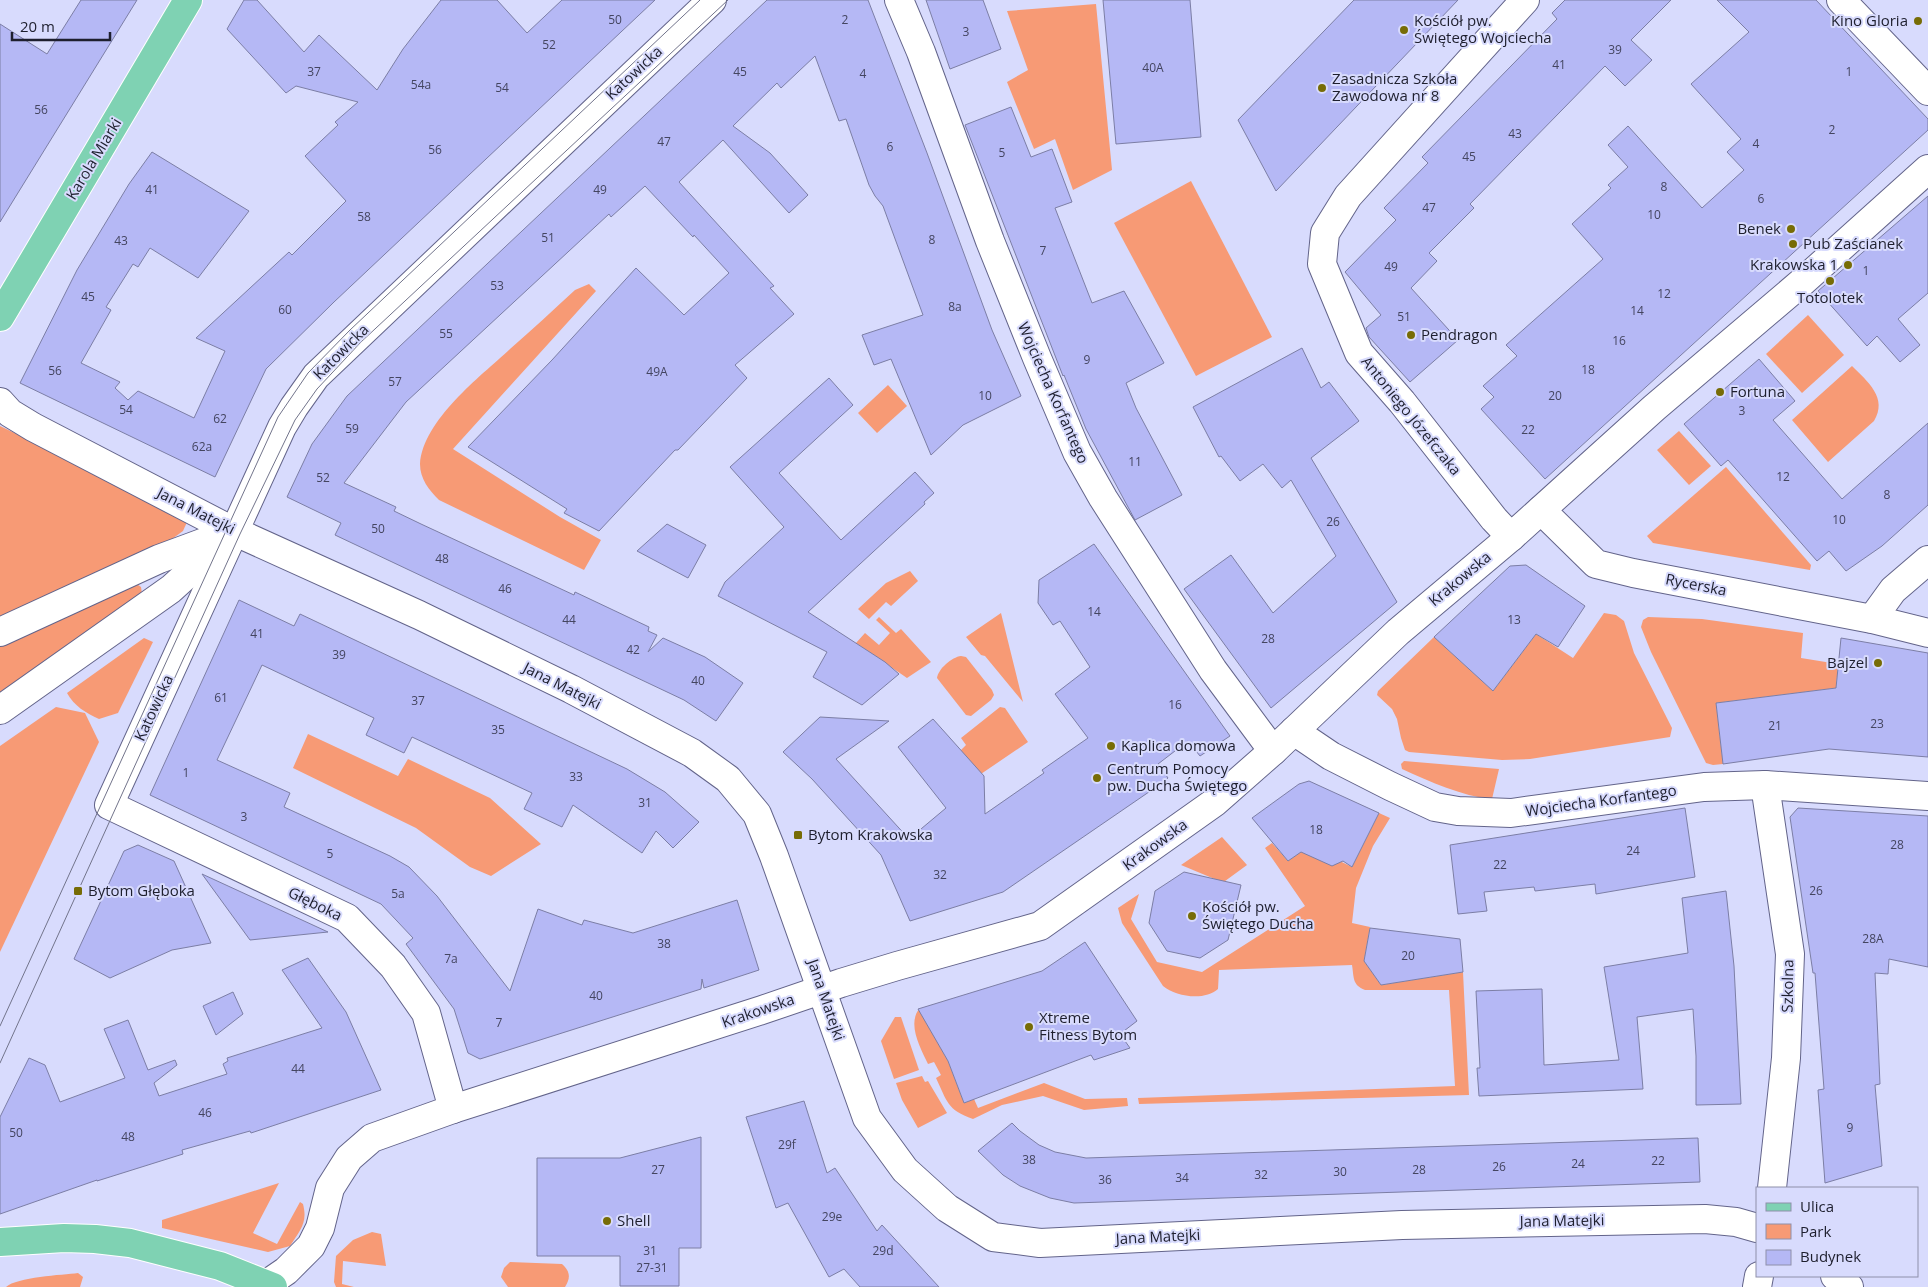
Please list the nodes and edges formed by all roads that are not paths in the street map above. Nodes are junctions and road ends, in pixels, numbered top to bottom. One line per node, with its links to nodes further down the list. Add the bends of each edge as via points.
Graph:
1 (188, 0): 8 (main road, Karola Miarki)
2 (712, 0): 11 (street, Katowicka, via 316,376 282,427)
3 (899, 0): 19 (street, Wojciecha Korfantego, via 990,241 1077,452 1214,670)
4 (1524, 0): 12 (street, Antoniego Józefczaka, via 1348,196 1325,234 1322,264 1359,353)
5 (1841, 0): 6 (street)
6 (1928, 91)
7 (1928, 168): 10 (street, Krakowska)
8 (0, 318)
9 (0, 402): 11 (street, Jana Matejki, via 10,413 33,427)
10 (1541, 510): 12 (street, Krakowska); 14 (street, Rycerska, via 1596,564 1633,574)
11 (235, 532): 15 (street, via 159,559); 17 (street, via 171,589); 22 (street, Katowicka); 23 (street, Jana Matejki, via 419,615 570,689 692,753 728,779 757,814)
12 (1511, 536): 18 (street, Krakowska, via 1398,632)
13 (1928, 560): 14 (street, via 1892,590)
14 (1872, 619): 16 (street, Rycerska)
15 (0, 632)
16 (1928, 633)
17 (0, 710)
18 (1294, 731): 19 (street, Krakowska); 20 (street, Wojciecha Korfantego, via 1332,756 1390,786 1435,807 1458,811 1512,813 1704,787)
19 (1273, 751): 23 (street, Krakowska, via 1215,802 1040,926)
20 (1765, 784): 21 (street, Wojciecha Korfantego); 25 (street, Szkolna, via 1790,954 1786,1058)
21 (1928, 796)
22 (109, 805): 24 (street, Głęboka, via 347,918 393,966 426,1013)
23 (822, 989): 24 (street, Krakowska); 26 (street, Jana Matejki, via 867,1118 912,1177 947,1208 993,1236 1040,1243 1402,1225 1705,1219)
24 (453, 1109): 29 (street, Krakowska, via 372,1138 349,1158 330,1188 320,1228 311,1246)
25 (1772, 1187)
26 (1756, 1228)
27 (0, 1242): 29 (main road, via 64,1238 130,1243 220,1266)
28 (1836, 1277): 30 (street)
29 (270, 1285)
30 (1849, 1287)

